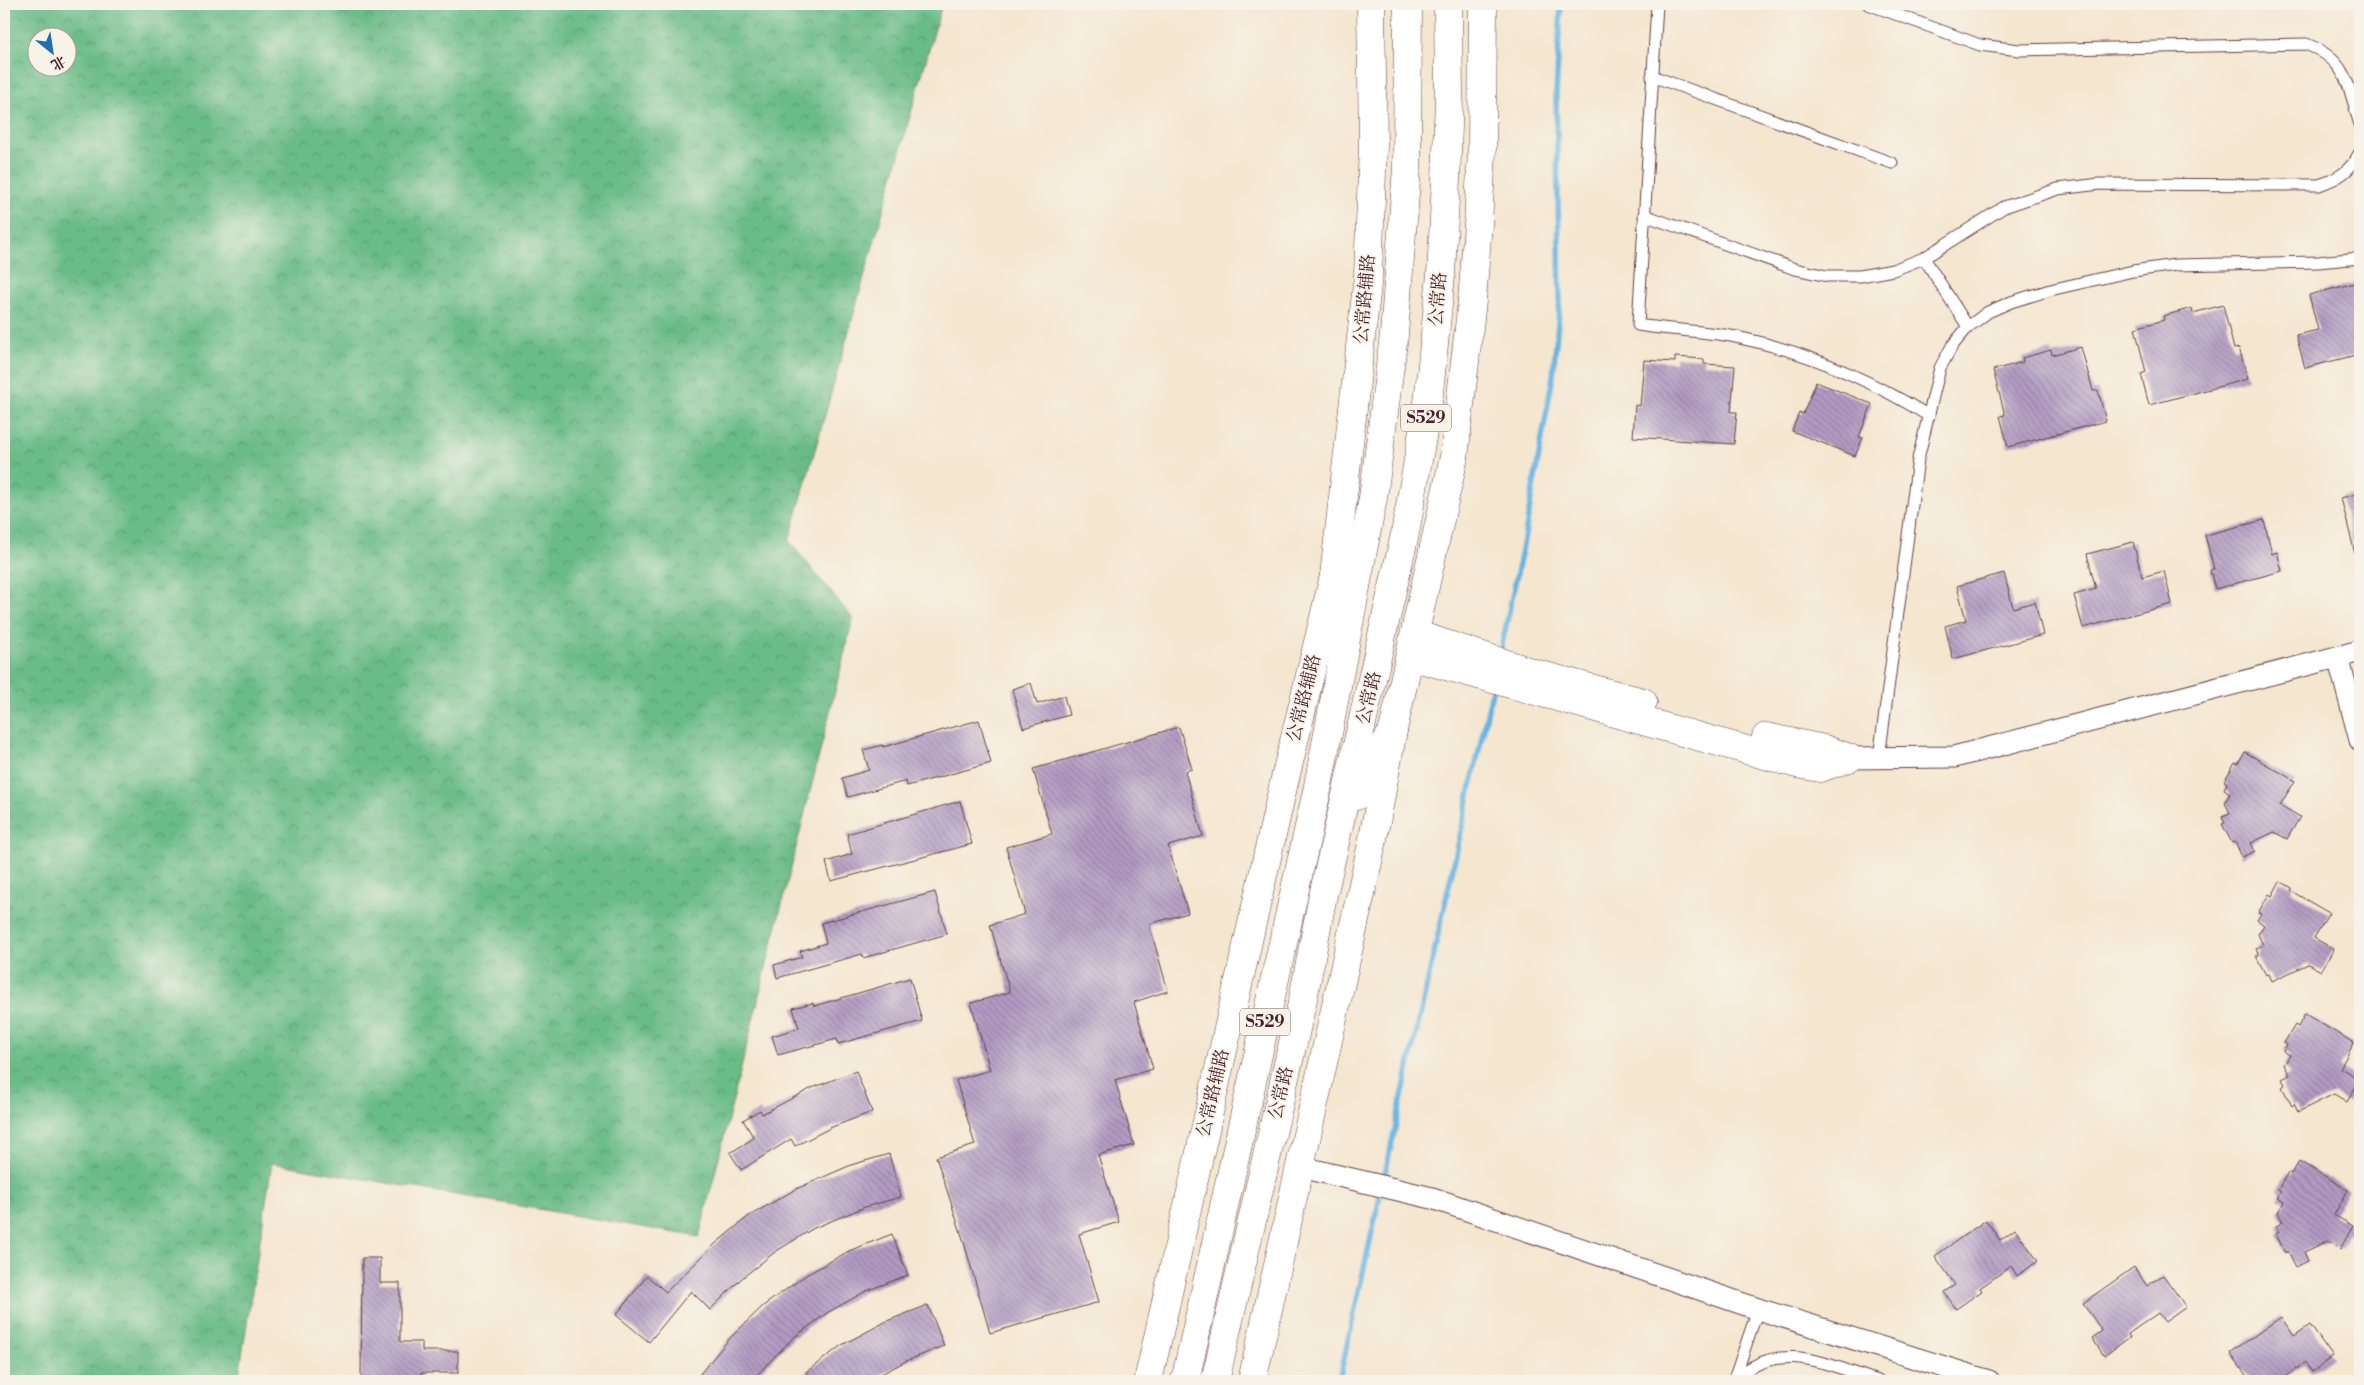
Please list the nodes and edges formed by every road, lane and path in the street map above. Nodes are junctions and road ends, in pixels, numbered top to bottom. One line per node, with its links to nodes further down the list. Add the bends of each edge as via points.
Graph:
1 (1371, 4): 16 (main road, 公常路辅路, via 1373,146 1368,276)
2 (1408, 4): 20 (main road, 公常路 / S529, via 1407,168 1394,335 1373,498)
3 (1448, 4): 25 (main road, 公常路 / S529, via 1446,180 1441,275 1428,403 1405,534)
4 (1483, 4): 17 (main road, via 1482,150 1472,301 1454,457)
5 (1657, 4): 7 (lane)
6 (1868, 4): 8 (lane, via 1962,39 2000,48 2306,44 2322,50 2336,61 2345,76)
7 (1652, 76): 10 (lane); 11 (lane)
8 (2360, 125)
9 (2360, 152): 12 (lane, via 2352,167 2337,179 2319,185 2100,184 2058,189 2004,207)
10 (1892, 163)
11 (1644, 216): 12 (lane, via 1795,270 1827,276 1860,276 1893,270); 15 (lane, via 1638,325 1736,337 1804,355 1868,382)
12 (1924, 258): 14 (lane)
13 (2360, 258): 14 (lane, via 2176,265 2133,272 2011,302 1988,312)
14 (1968, 327): 15 (lane, via 1940,368)
15 (1929, 416): 24 (lane, via 1918,459)
16 (1334, 576): 20 (main road); 30 (main road, 公常路辅路)
17 (1412, 645): 21 (main road); 23 (main road, via 1797,764 1820,768)
18 (2360, 651): 19 (street)
19 (2338, 657): 22 (street); 24 (street, via 1954,758)
20 (1341, 661): 31 (main road, 公常路 / S529, via 1317,791)
21 (1393, 730): 25 (main road); 26 (main road, via 1370,854)
22 (2360, 740)
23 (1849, 758): 24 (street)
24 (1879, 758)
25 (1340, 824): 32 (main road, 公常路 / S529)
26 (1301, 1167): 27 (street, via 1418,1194); 33 (main road)
27 (1758, 1309): 28 (lane); 34 (street)
28 (1734, 1380): 29 (lane, via 1756,1364 1781,1356 1795,1356)
29 (1873, 1380)
30 (1148, 1381)
31 (1185, 1381)
32 (1215, 1381)
33 (1252, 1381)
34 (1989, 1381)

